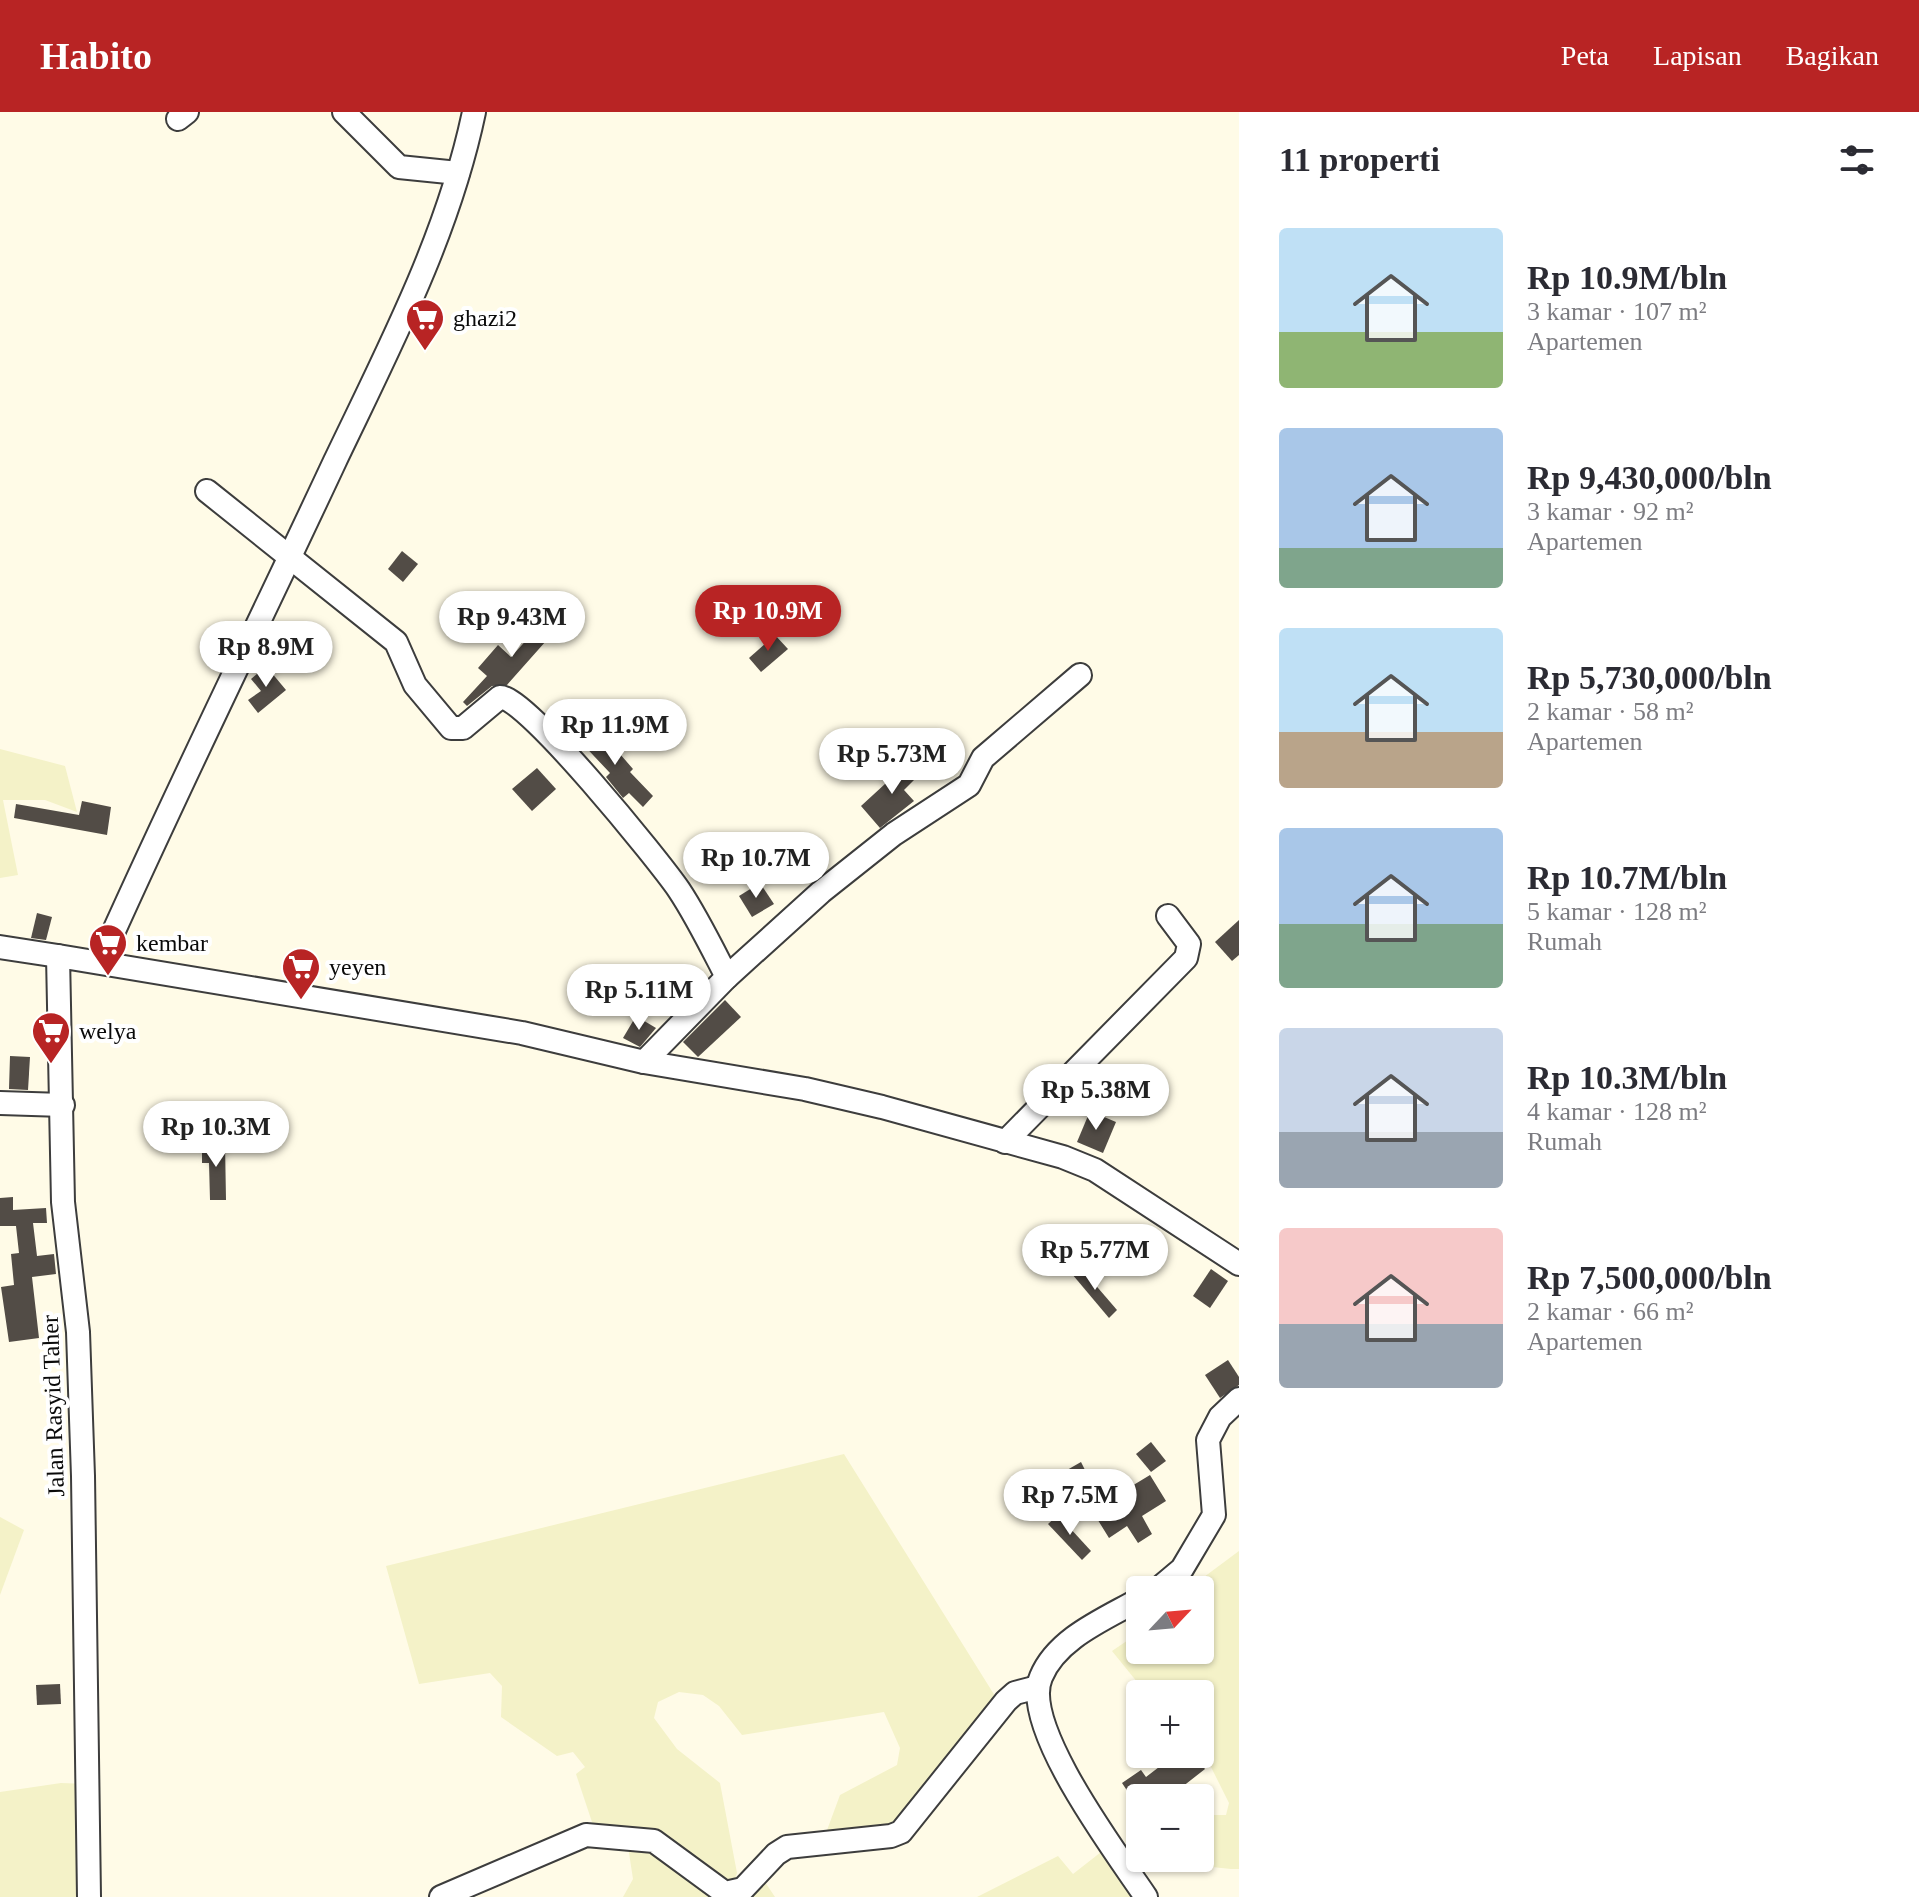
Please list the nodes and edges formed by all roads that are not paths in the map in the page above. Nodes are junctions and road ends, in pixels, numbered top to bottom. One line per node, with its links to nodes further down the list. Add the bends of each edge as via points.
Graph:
1 (344, 112): 3 (street, via 399,167)
2 (474, 112): 3 (street)
3 (458, 173): 5 (street, via 389,353)
4 (207, 491): 5 (street)
5 (289, 559): 10 (street); 11 (street, via 396,642 415,685 451,728 463,728 503,696 540,727 623,817 678,888)
6 (1080, 675): 11 (street, via 983,758 969,785 894,834)
7 (1168, 916): 15 (street, via 1189,944 1186,958)
8 (0, 947): 9 (street)
9 (58, 956): 10 (street); 14 (street, Jalan Rasyid Taher)
10 (100, 962): 12 (street, via 522,1033)
11 (727, 977): 12 (street)
12 (644, 1062): 15 (street, via 805,1089)
13 (0, 1103): 14 (street)
14 (63, 1105): 21 (street, Jalan Rasyid Taher, via 63,1202 78,1332 83,1476)
15 (1005, 1142): 16 (street, via 1095,1170)
16 (1239, 1264)
17 (1239, 1399): 18 (street, via 1220,1417 1208,1440 1214,1515)
18 (1174, 1576)
19 (1126, 1607): 20 (street, via 1056,1653)
20 (1038, 1687): 22 (street, via 1006,1701 901,1832 787,1847 738,1891 720,1892 654,1841 586,1835); 23 (street, via 1046,1725 1070,1780)
21 (89, 1897)
22 (441, 1897)
23 (1146, 1897)

